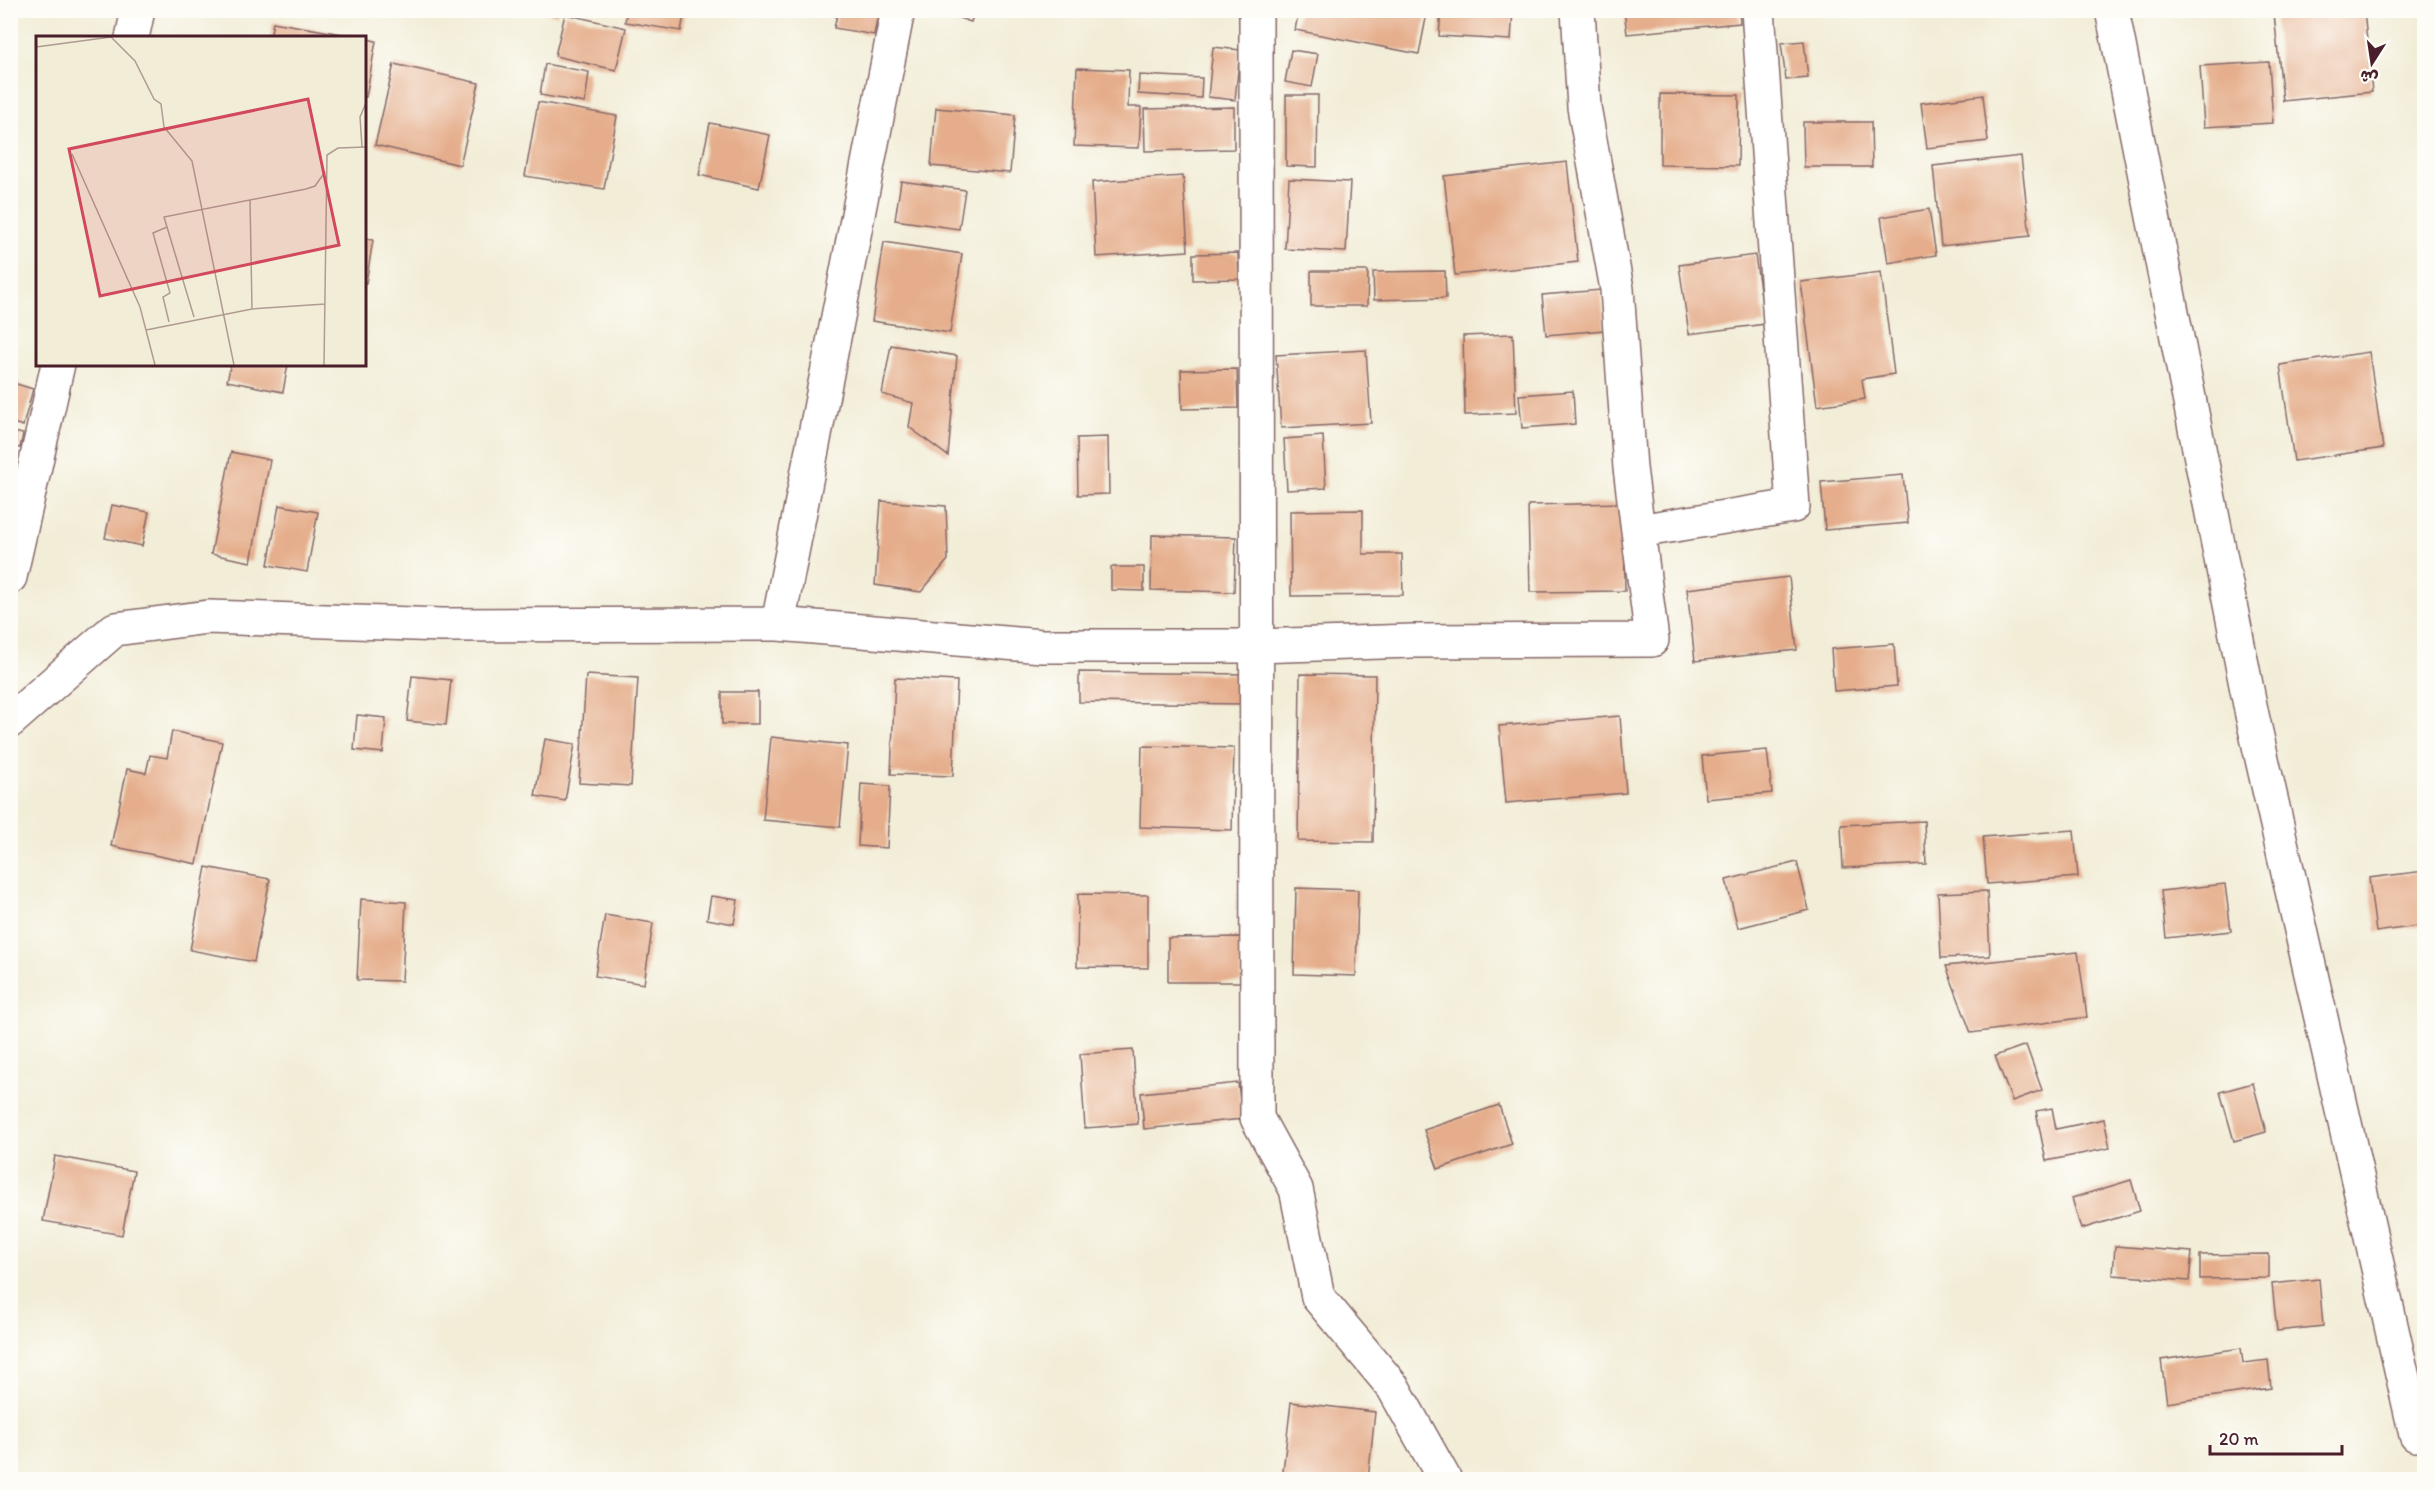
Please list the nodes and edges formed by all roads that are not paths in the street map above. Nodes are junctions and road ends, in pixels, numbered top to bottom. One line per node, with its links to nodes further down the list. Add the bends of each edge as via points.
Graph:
1 (138, 10): 7 (street)
2 (898, 10): 11 (street)
3 (1256, 10): 12 (street)
4 (1578, 10): 9 (street, via 1584,107 1617,289)
5 (1758, 10): 9 (street, via 1793,506)
6 (2112, 10): 14 (street, via 2252,715)
7 (132, 36)
8 (58, 366): 10 (street)
9 (1638, 531): 12 (street, via 1652,640)
10 (10, 578)
11 (778, 624): 12 (street, via 1042,646); 13 (street, via 442,625 208,616 115,630)
12 (1256, 646): 15 (street, via 1257,1118 1296,1189 1318,1297 1393,1387)
13 (10, 722)
14 (2416, 1435)
15 (1445, 1479)

